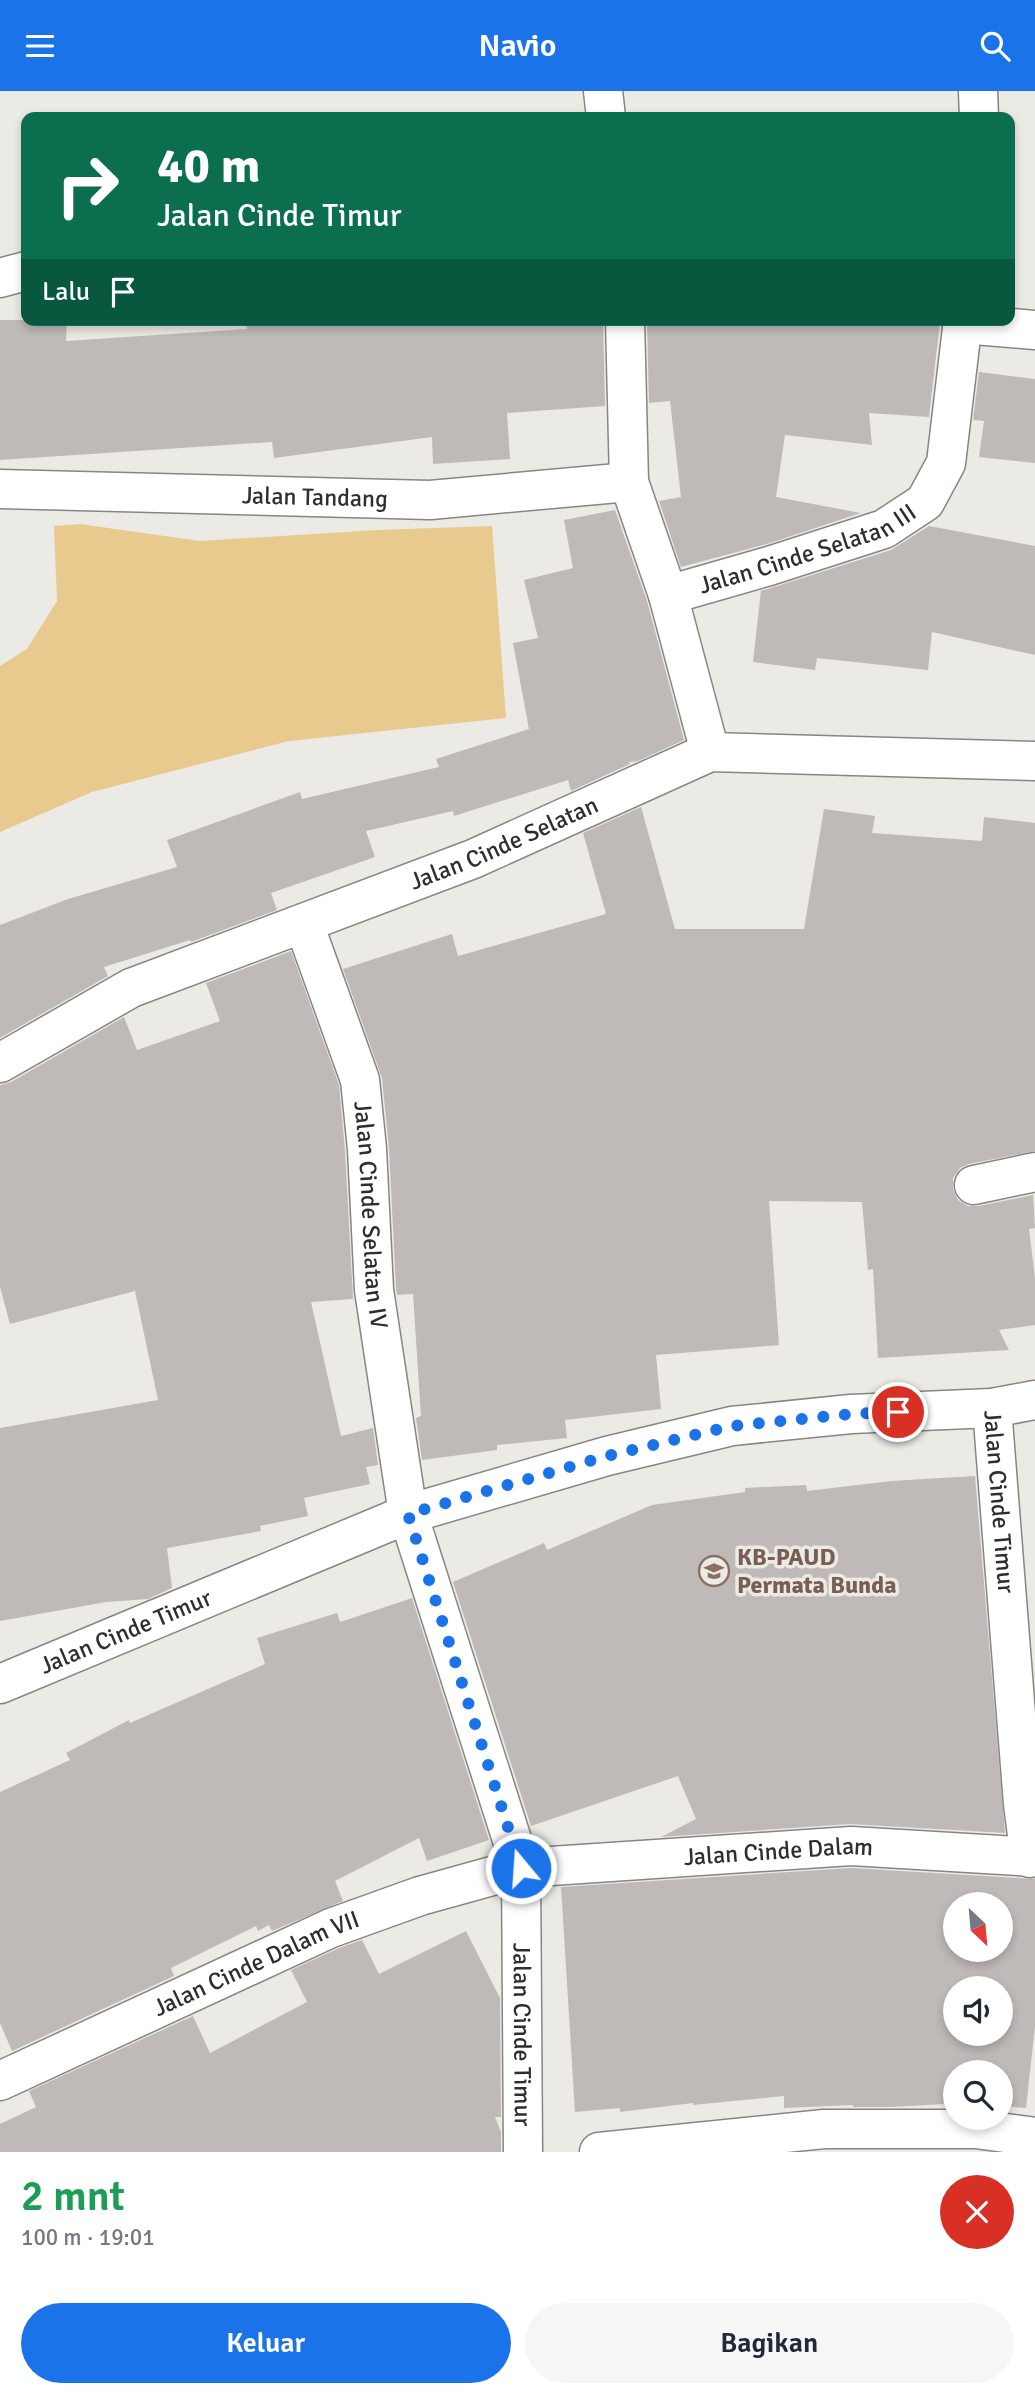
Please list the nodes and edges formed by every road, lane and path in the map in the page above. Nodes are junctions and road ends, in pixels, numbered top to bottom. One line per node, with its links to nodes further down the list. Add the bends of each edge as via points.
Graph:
1 (603, 91): 3 (street)
2 (978, 91): 4 (street)
3 (606, 112)
4 (979, 112)
5 (21, 272): 6 (street)
6 (0, 278)
7 (625, 326): 11 (street, Jalan Cinde Selatan III)
8 (963, 326): 13 (street, Jalan Cinde Selatan III, via 946,463 925,502 884,529)
9 (999, 326): 10 (street)
10 (1035, 330)
11 (629, 482): 12 (street, Jalan Tandang, via 430,500); 13 (street, Jalan Cinde Selatan III)
12 (0, 489)
13 (668, 595): 14 (street, Jalan Cinde Selatan III)
14 (710, 752): 15 (street, Jalan Cinde Selatan); 16 (street, Jalan Cinde Selatan, via 473,859)
15 (1035, 761)
16 (304, 924): 17 (street, Jalan Cinde Selatan, via 131,988); 22 (street, Jalan Cinde Selatan IV, via 360,1080 373,1290)
17 (0, 1063)
18 (1035, 1172): 19 (street)
19 (974, 1185)
20 (1035, 1400): 21 (street)
21 (992, 1408): 22 (street, Jalan Cinde Timur, via 851,1414 732,1426 607,1456); 24 (street, Jalan Cinde Timur, via 1023,1804)
22 (408, 1514): 23 (street, Jalan Cinde Timur); 25 (street, Jalan Cinde Timur)
23 (0, 1684)
24 (1032, 1858): 25 (street, Jalan Cinde Dalam, via 851,1846)
25 (521, 1868): 26 (street, Jalan Cinde Dalam VII, via 420,1896 331,1928); 28 (street, Jalan Cinde Timur)
26 (0, 2081)
27 (1035, 2137): 29 (street, via 976,2129 824,2129)
28 (523, 2152)
29 (599, 2152)

